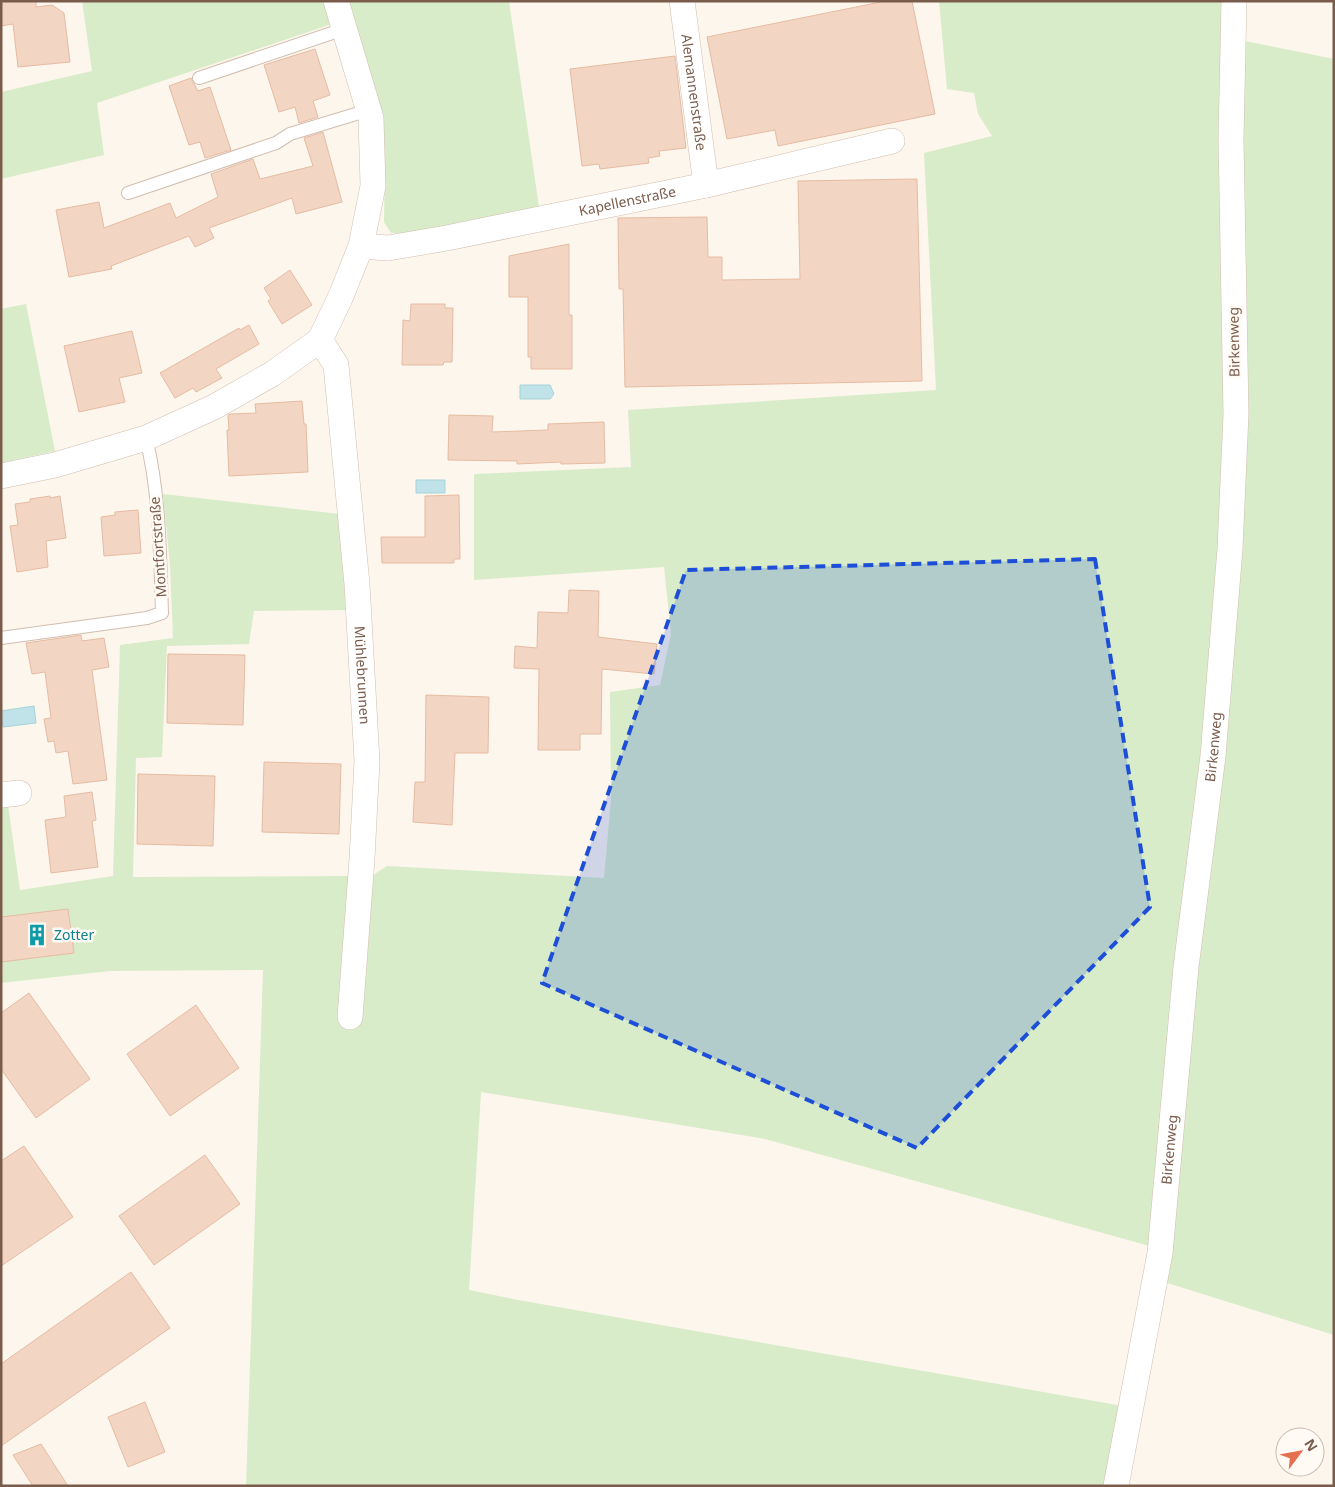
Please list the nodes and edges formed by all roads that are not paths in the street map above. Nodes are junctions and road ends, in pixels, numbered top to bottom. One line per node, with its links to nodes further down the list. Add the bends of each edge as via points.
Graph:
1 (336, 1): 4 (street)
2 (682, 1): 8 (street, Alemannenstraße)
3 (1234, 1): 16 (street, Birkenweg, via 1231,139 1236,414 1228,569 1213,756 1186,967 1160,1253)
4 (344, 29): 5 (lane); 6 (street)
5 (199, 78)
6 (369, 110): 9 (lane, via 290,134 276,143); 10 (street, via 374,186)
7 (892, 141): 8 (street, Kapellenstraße)
8 (706, 185): 10 (street, Kapellenstraße, via 405,245 388,248)
9 (128, 193)
10 (361, 246): 11 (street)
11 (320, 340): 12 (street, via 272,374 214,408); 15 (street, Mühlebrunnen, via 336,365 357,584 367,761)
12 (146, 438): 13 (street, via 54,465); 14 (lane, Montfortstraße, via 152,462 158,527 162,613 147,618)
13 (1, 476)
14 (1, 638)
15 (350, 1017)
16 (1116, 1486)

